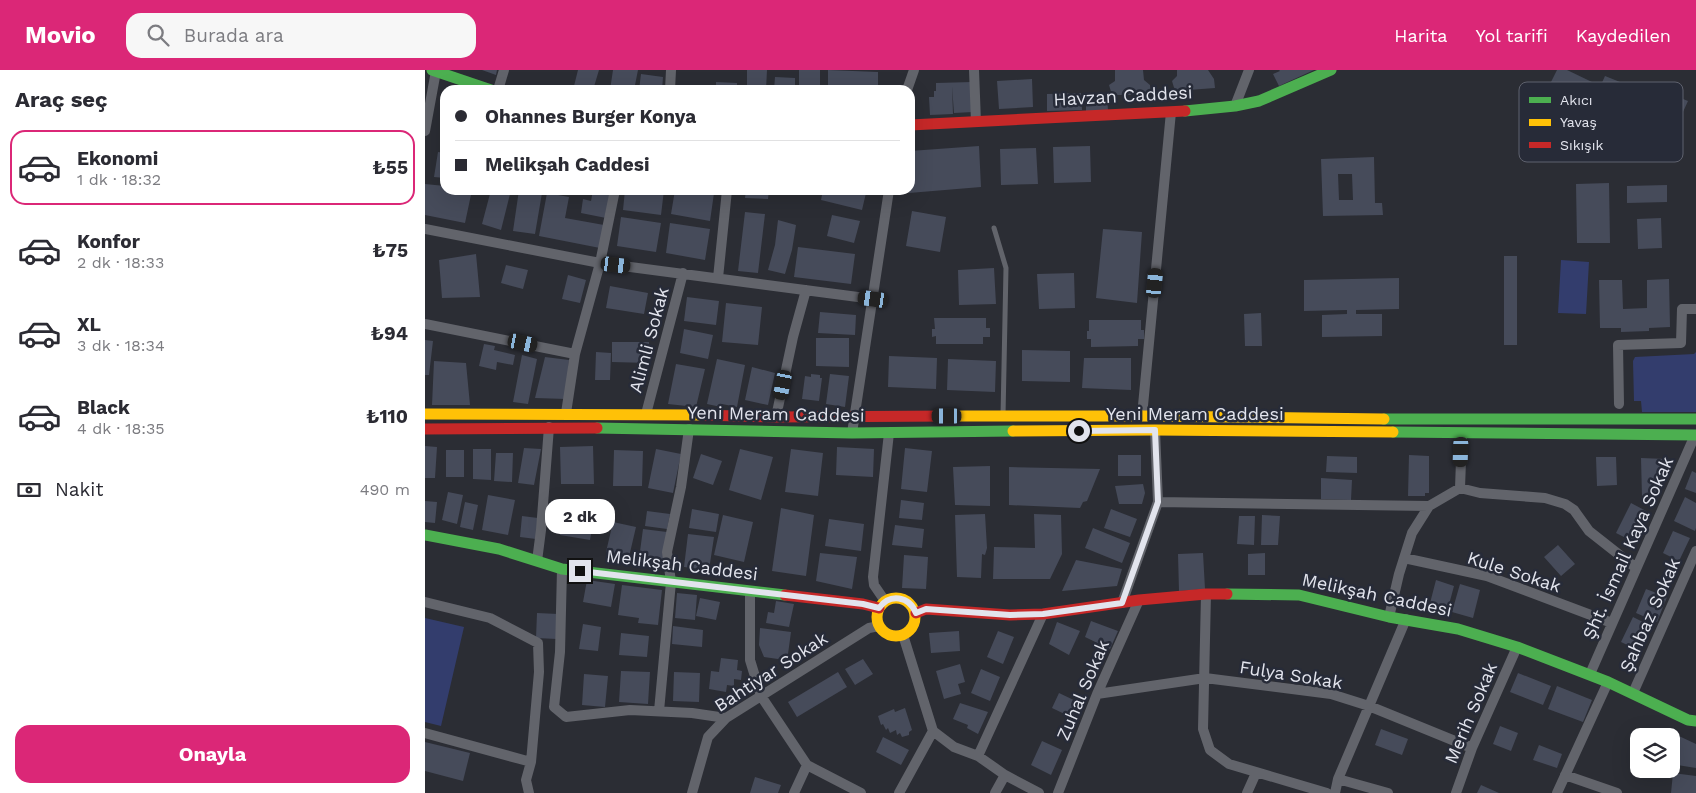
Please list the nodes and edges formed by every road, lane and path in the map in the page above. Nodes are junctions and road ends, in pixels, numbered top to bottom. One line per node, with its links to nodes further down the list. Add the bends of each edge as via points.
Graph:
1 (504, 70): 9 (street)
2 (671, 70): 10 (street)
3 (914, 70): 11 (street)
4 (974, 70): 14 (street)
5 (1249, 70): 12 (street)
6 (1331, 70): 12 (main road, Havzan Caddesi, via 1259,102)
7 (434, 71): 8 (main road); 16 (street)
8 (476, 85)
9 (500, 85)
10 (670, 85)
11 (909, 85)
12 (1235, 106): 13 (main road, Havzan Caddesi)
13 (1171, 112): 14 (main road, Havzan Caddesi); 36 (street)
14 (976, 122): 15 (main road, Havzan Caddesi)
15 (915, 125)
16 (425, 130)
17 (614, 195): 22 (street)
18 (726, 195): 24 (street)
19 (888, 195): 26 (street)
20 (994, 228): 35 (lane, via 1006,268)
21 (425, 229): 22 (street)
22 (600, 263): 23 (street); 29 (street)
23 (683, 273): 24 (street); 33 (street, Alimli Sokak)
24 (718, 278): 25 (street)
25 (806, 290): 26 (street); 37 (street)
26 (873, 299): 34 (street)
27 (1696, 308): 30 (street, via 1682,309 1681,343 1618,345)
28 (425, 324): 29 (street)
29 (575, 354): 31 (street)
30 (1619, 404)
31 (566, 413): 32 (main road, Yeni Meram Caddesi); 33 (main road, Yeni Meram Caddesi)
32 (425, 414)
33 (646, 414): 37 (main road, Yeni Meram Caddesi)
34 (854, 416): 35 (main road, Yeni Meram Caddesi); 37 (main road, Yeni Meram Caddesi); 43 (street)
35 (1003, 416): 36 (main road, Yeni Meram Caddesi)
36 (1141, 416): 38 (main road, Yeni Meram Caddesi)
37 (776, 417)
38 (1696, 419)
39 (549, 427): 40 (main road, Yeni Meram Caddesi); 41 (main road, Yeni Meram Caddesi); 53 (street)
40 (425, 429)
41 (689, 429): 43 (main road, Yeni Meram Caddesi); 56 (street, via 667,552)
42 (1155, 430): 44 (main road, Yeni Meram Caddesi); 45 (main road, Yeni Meram Caddesi); 48 (street)
43 (852, 433): 44 (main road, Yeni Meram Caddesi)
44 (889, 433): 62 (street, via 873,577)
45 (1462, 433): 46 (main road, Yeni Meram Caddesi); 47 (street)
46 (1696, 435): 55 (street, Şht. İsmail Kaya Sokak)
47 (1460, 488): 49 (street); 55 (street, via 1480,493 1545,498 1565,504 1574,510 1589,531)
48 (1158, 502): 49 (street); 61 (street)
49 (1429, 506): 52 (street, via 1412,533)
50 (425, 535): 53 (main road, Melikşah Caddesi, via 499,549)
51 (1696, 551): 74 (street, Şahbaz Sokak)
52 (1404, 558): 65 (street); 67 (street, Kule Sokak, via 1487,576)
53 (537, 561): 54 (main road, Melikşah Caddesi)
54 (562, 568): 56 (main road, Melikşah Caddesi); 78 (street, via 561,652 554,707 567,717 630,710)
55 (1637, 568): 67 (street, Şht. İsmail Kaya Sokak)
56 (671, 582): 57 (main road, Melikşah Caddesi); 78 (street)
57 (750, 591): 62 (main road, Melikşah Caddesi); 76 (street, via 750,660)
58 (1206, 594): 59 (main road, Melikşah Caddesi); 65 (main road, Melikşah Caddesi, via 1299,595); 72 (street)
59 (1139, 600): 61 (main road, Melikşah Caddesi); 75 (street, Zuhal Sokak)
60 (425, 602): 85 (street, via 490,618 537,643 539,672)
61 (1122, 603): 64 (main road, Melikşah Caddesi)
62 (882, 605): 63 (main road, Melikşah Caddesi, via 897,598 903,599); 68 (main road, via 877,614)
63 (916, 613): 64 (main road, Melikşah Caddesi, via 926,609); 69 (main road, via 914,625)
64 (1043, 614): 84 (street)
65 (1389, 617): 66 (main road, Melikşah Caddesi)
66 (1406, 619): 70 (main road, Melikşah Caddesi, via 1458,629); 77 (street)
67 (1613, 623): 71 (street, Şht. İsmail Kaya Sokak)
68 (879, 626): 69 (main road, via 889,635); 76 (street, Bahtiyar Sokak, via 869,628)
69 (903, 635): 81 (street)
70 (1517, 647): 71 (main road, Melikşah Caddesi); 83 (street, Merih Sokak)
71 (1590, 674): 73 (main road, Melikşah Caddesi)
72 (1205, 678): 75 (street, Fulya Sokak); 77 (street, Fulya Sokak, via 1331,694); 87 (street, via 1203,729 1211,750 1229,764)
73 (1608, 682): 74 (main road, Melikşah Caddesi); 89 (street)
74 (1633, 693): 80 (main road, Melikşah Caddesi)
75 (1097, 694): 98 (street, Zuhal Sokak)
76 (761, 696): 79 (street, Bahtiyar Sokak); 86 (street)
77 (1369, 706): 83 (street, Fulya Sokak); 90 (street)
78 (659, 711): 79 (street)
79 (726, 718): 92 (street, Bahtiyar Sokak, via 709,737)
80 (1696, 721)
81 (933, 730): 84 (street, via 954,747); 95 (street)
82 (425, 733): 85 (street)
83 (1472, 748): 103 (street, Merih Sokak)
84 (978, 756): 88 (street)
85 (531, 762): 91 (street, via 525,780)
86 (807, 765): 93 (street); 94 (street)
87 (1256, 773): 99 (street); 100 (street)
88 (1005, 775): 96 (street); 97 (street)
89 (1565, 775): 104 (street); 105 (street)
90 (1338, 779): 101 (street); 102 (street)
91 (529, 793)
92 (692, 793)
93 (794, 793)
94 (861, 793)
95 (899, 793)
96 (995, 793)
97 (1039, 793)
98 (1058, 793)
99 (1247, 793)
100 (1327, 793)
101 (1335, 793)
102 (1388, 793)
103 (1456, 793)
104 (1557, 793)
105 (1617, 793)

